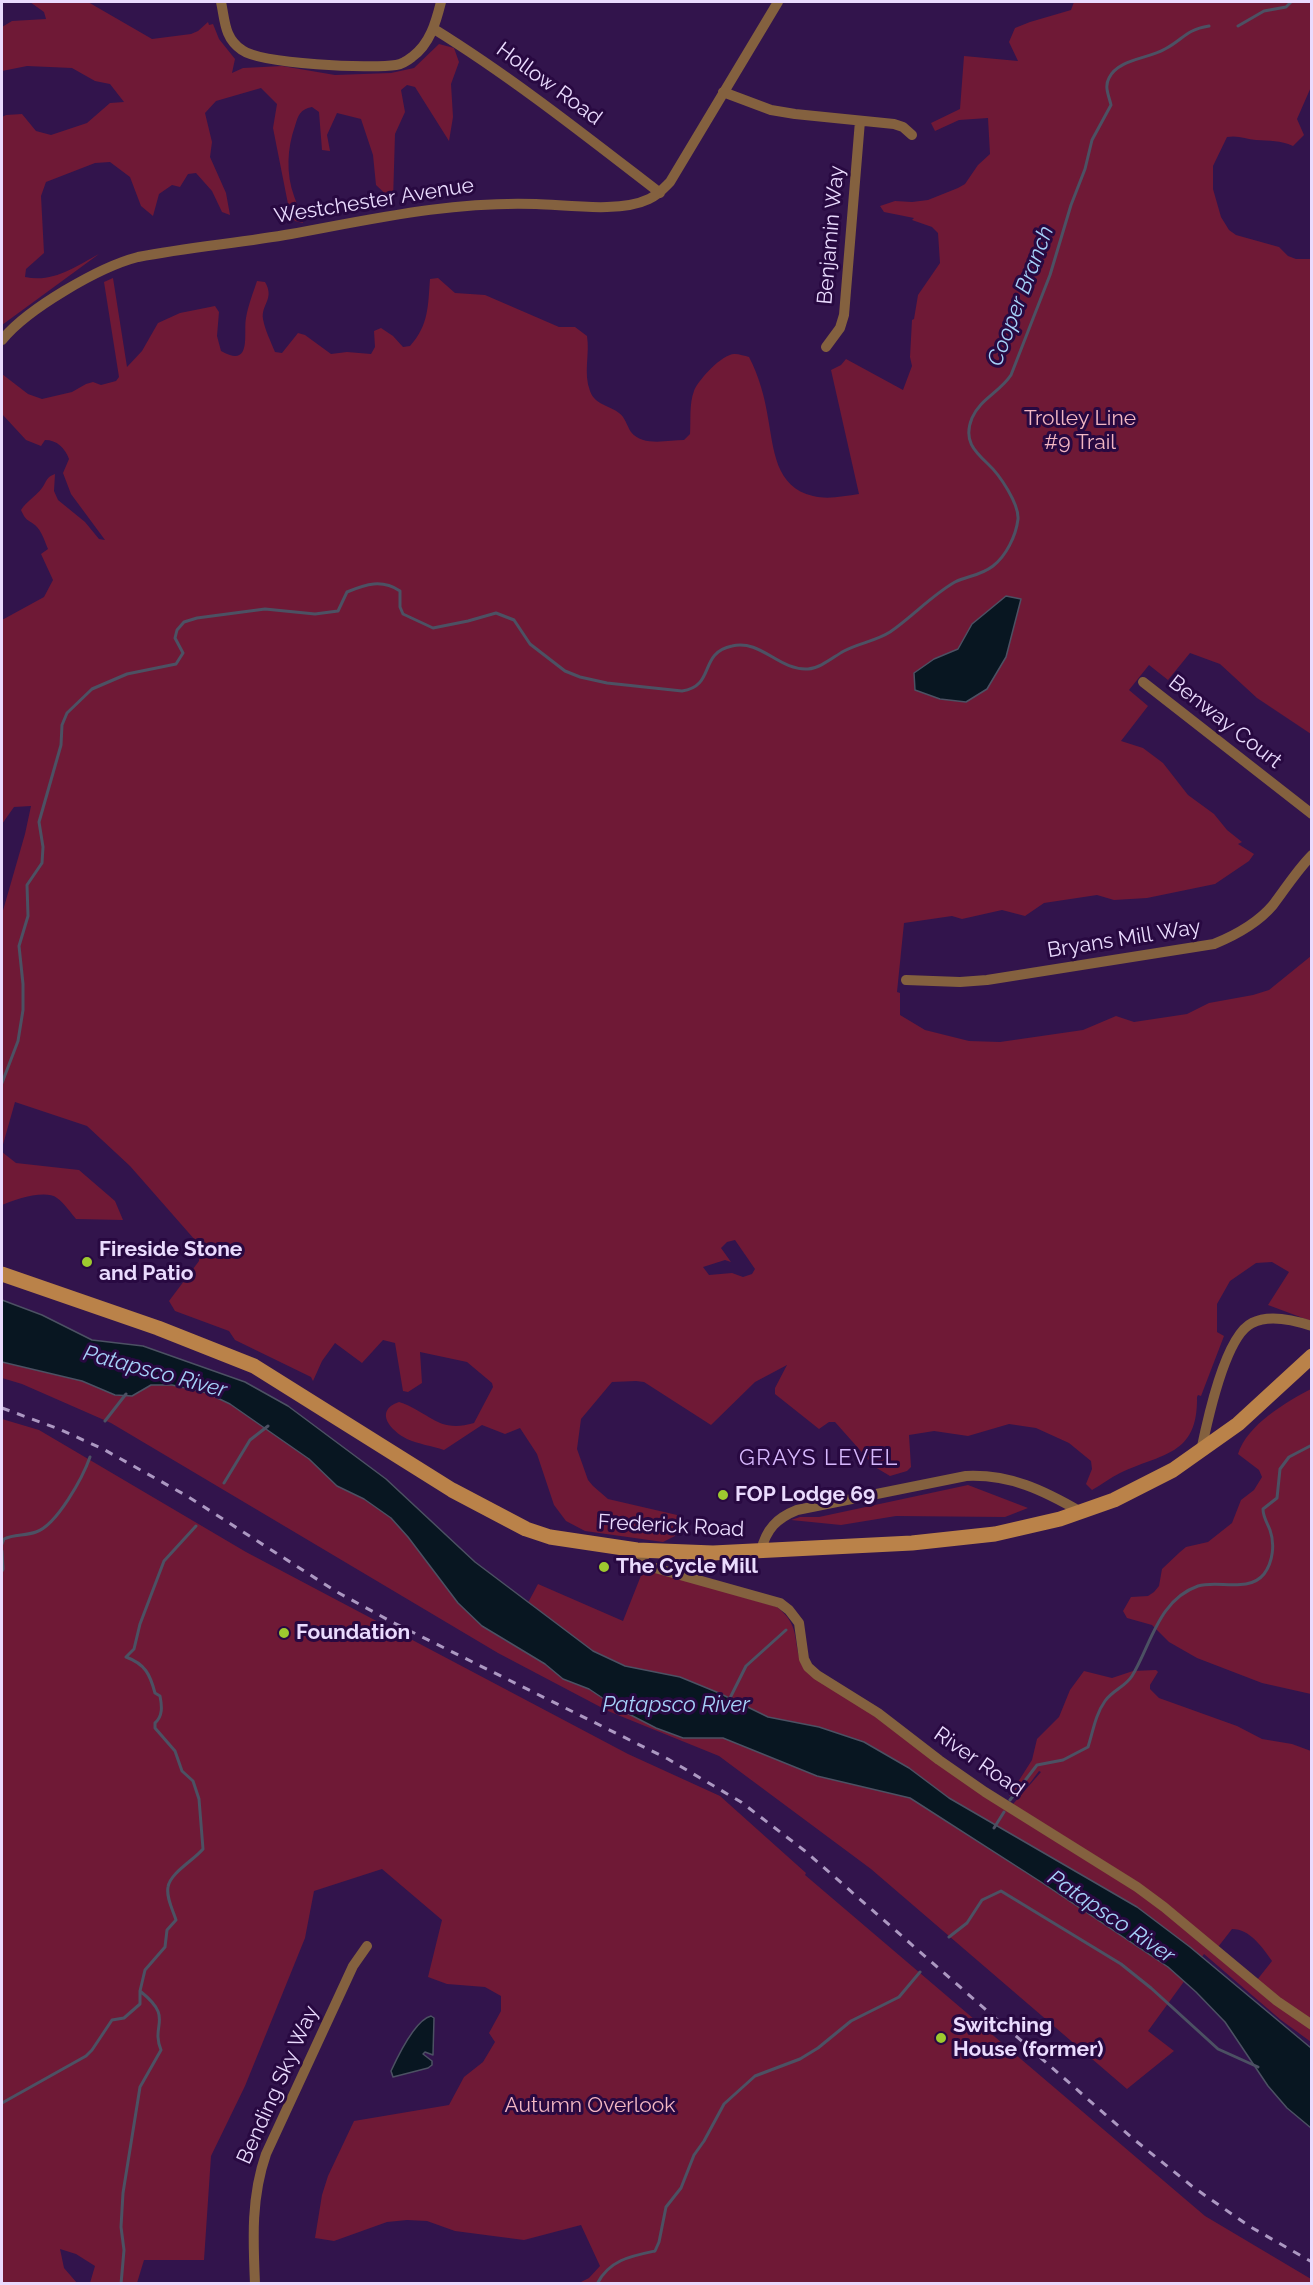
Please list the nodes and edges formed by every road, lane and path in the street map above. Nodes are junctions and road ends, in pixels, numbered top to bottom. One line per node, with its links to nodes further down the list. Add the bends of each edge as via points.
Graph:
1 (221, 2): 4 (street, via 224,23 233,43 251,56 287,62 397,65 419,52)
2 (441, 2): 4 (street)
3 (778, 2): 5 (street)
4 (434, 29): 8 (street, Hollow Road, via 535,96)
5 (723, 92): 6 (street, via 771,110); 8 (street)
6 (860, 121): 7 (street, via 894,124); 10 (street, Benjamin Way, via 844,315)
7 (912, 135)
8 (660, 193): 9 (street, Westchester Avenue, via 639,203 608,206 502,202 456,206 138,257 99,272 38,308)
9 (2, 340)
10 (826, 347)
11 (1143, 682): 12 (street, Benway Court)
12 (1311, 814)
13 (1311, 855): 14 (street, Bryans Mill Way, via 1260,918 1214,944 987,980)
14 (906, 980)
15 (2, 1274): 20 (main road, Frederick Road, via 254,1366 452,1490 526,1529 550,1537)
16 (1311, 1326): 18 (street, via 1274,1318 1252,1322 1244,1329 1211,1405)
17 (1311, 1356): 18 (main road, Frederick Road, via 1259,1406)
18 (1201, 1451): 19 (main road, Frederick Road, via 1143,1486)
19 (1081, 1512): 21 (main road, Frederick Road, via 1027,1528 960,1539); 21 (street, via 1028,1485 988,1474 966,1476 797,1510 777,1520 764,1538)
20 (637, 1550): 21 (main road, Frederick Road); 23 (street, River Road, via 648,1566 780,1603 799,1623 804,1659 817,1675 878,1713 985,1792 1164,1906)
21 (761, 1551)
22 (367, 1946): 24 (street, Bending Sky Way, via 353,1966 258,2178 253,2212)
23 (1311, 2025)
24 (255, 2283)

